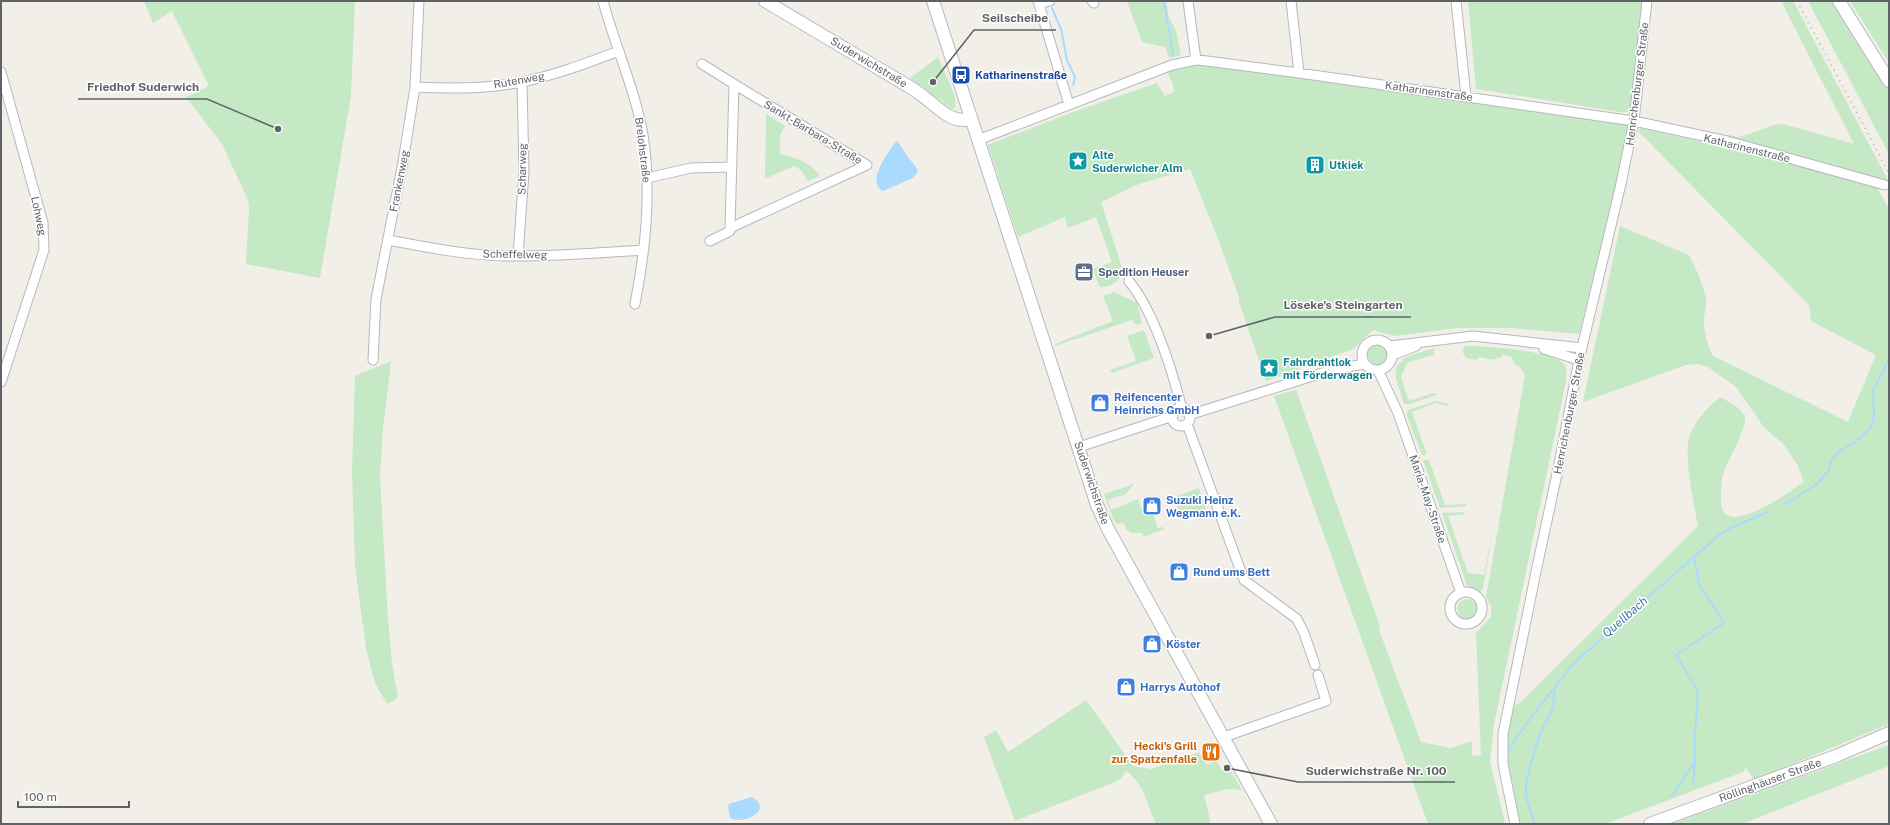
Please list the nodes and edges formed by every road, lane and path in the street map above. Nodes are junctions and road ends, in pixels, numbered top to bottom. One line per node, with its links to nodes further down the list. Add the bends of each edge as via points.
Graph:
1 (419, 1): 20 (street, Frankenweg)
2 (603, 1): 12 (street, Brelohstraße)
3 (765, 1): 23 (main road, Suderwichstraße, via 903,83 950,118)
4 (933, 1): 23 (main road, Suderwichstraße)
5 (1050, 1): 11 (street)
6 (1188, 1): 13 (street)
7 (1291, 1): 16 (street)
8 (1456, 1): 21 (street)
9 (1647, 1): 24 (street, Henrichenburger Straße)
10 (1839, 1): 17 (main road)
11 (1038, 3): 22 (street)
12 (619, 51): 18 (street, Rutenweg, via 566,71); 27 (street, Brelohstraße, via 639,116)
13 (1196, 60): 16 (street, Katharinenstraße); 22 (street, Katharinenstraße, via 1172,65)
14 (702, 64): 19 (street, Sankt-Barbara-Straße)
15 (1, 72): 47 (street, Lohweg, via 43,224 45,241)
16 (1299, 72): 21 (street, Katharinenstraße)
17 (1889, 81)
18 (522, 82): 20 (street, Rutenweg, via 446,89); 33 (street, Scharweg, via 524,171)
19 (734, 84): 26 (street); 29 (street, Sankt-Barbara-Straße, via 867,165)
20 (415, 87): 30 (street, Frankenweg)
21 (1466, 96): 24 (street, Katharinenstraße)
22 (1069, 105): 25 (street, Katharinenstraße)
23 (971, 119): 25 (main road, Suderwichstraße)
24 (1634, 121): 28 (street, Katharinenstraße, via 1727,141); 39 (street, Henrichenburger Straße)
25 (978, 140): 51 (main road, Suderwichstraße)
26 (732, 167): 27 (street, via 691,168); 29 (street)
27 (647, 178): 32 (street, Brelohstraße, via 648,212)
28 (1885, 185)
29 (730, 228): 31 (street, Sankt-Barbara-Straße, via 730,231)
30 (388, 240): 33 (street, Scheffelweg, via 445,250); 42 (street, Frankenweg, via 376,299)
31 (710, 241)
32 (644, 250): 33 (street, Scheffelweg); 35 (street, Brelohstraße)
33 (518, 256)
34 (1129, 281): 48 (street, via 1147,307)
35 (635, 304)
36 (1434, 340): 37 (street, via 1473,336); 38 (street); 41 (street)
37 (1512, 340): 39 (street); 43 (street)
38 (1390, 346): 40 (street, via 1383,341 1372,341 1367,344); 41 (street)
39 (1582, 348): 43 (street, Henrichenburger Straße)
40 (1362, 355): 44 (street); 45 (street)
41 (1393, 355): 46 (street, via 1390,364)
42 (373, 360)
43 (1579, 360): 58 (street, Henrichenburger Straße, via 1503,734 1503,764)
44 (1365, 364): 45 (street); 46 (street, via 1373,370)
45 (1335, 369): 50 (street)
46 (1382, 369): 52 (street, Maria-May-Straße)
47 (1, 382)
48 (1182, 409): 49 (street, via 1175,411); 50 (street, via 1186,410)
49 (1173, 416): 50 (street, via 1177,425 1182,426); 51 (street)
50 (1188, 419): 53 (street, via 1244,580 1297,618)
51 (1079, 447): 56 (main road, Suderwichstraße, via 1097,505 1108,529)
52 (1461, 593)
53 (1315, 665)
54 (1318, 675): 56 (street, via 1326,701)
55 (1889, 733): 59 (main road, Röllinghäuser Straße, via 1836,756)
56 (1224, 737): 57 (main road, Suderwichstraße)
57 (1271, 824)
58 (1515, 824)
59 (1650, 824)

